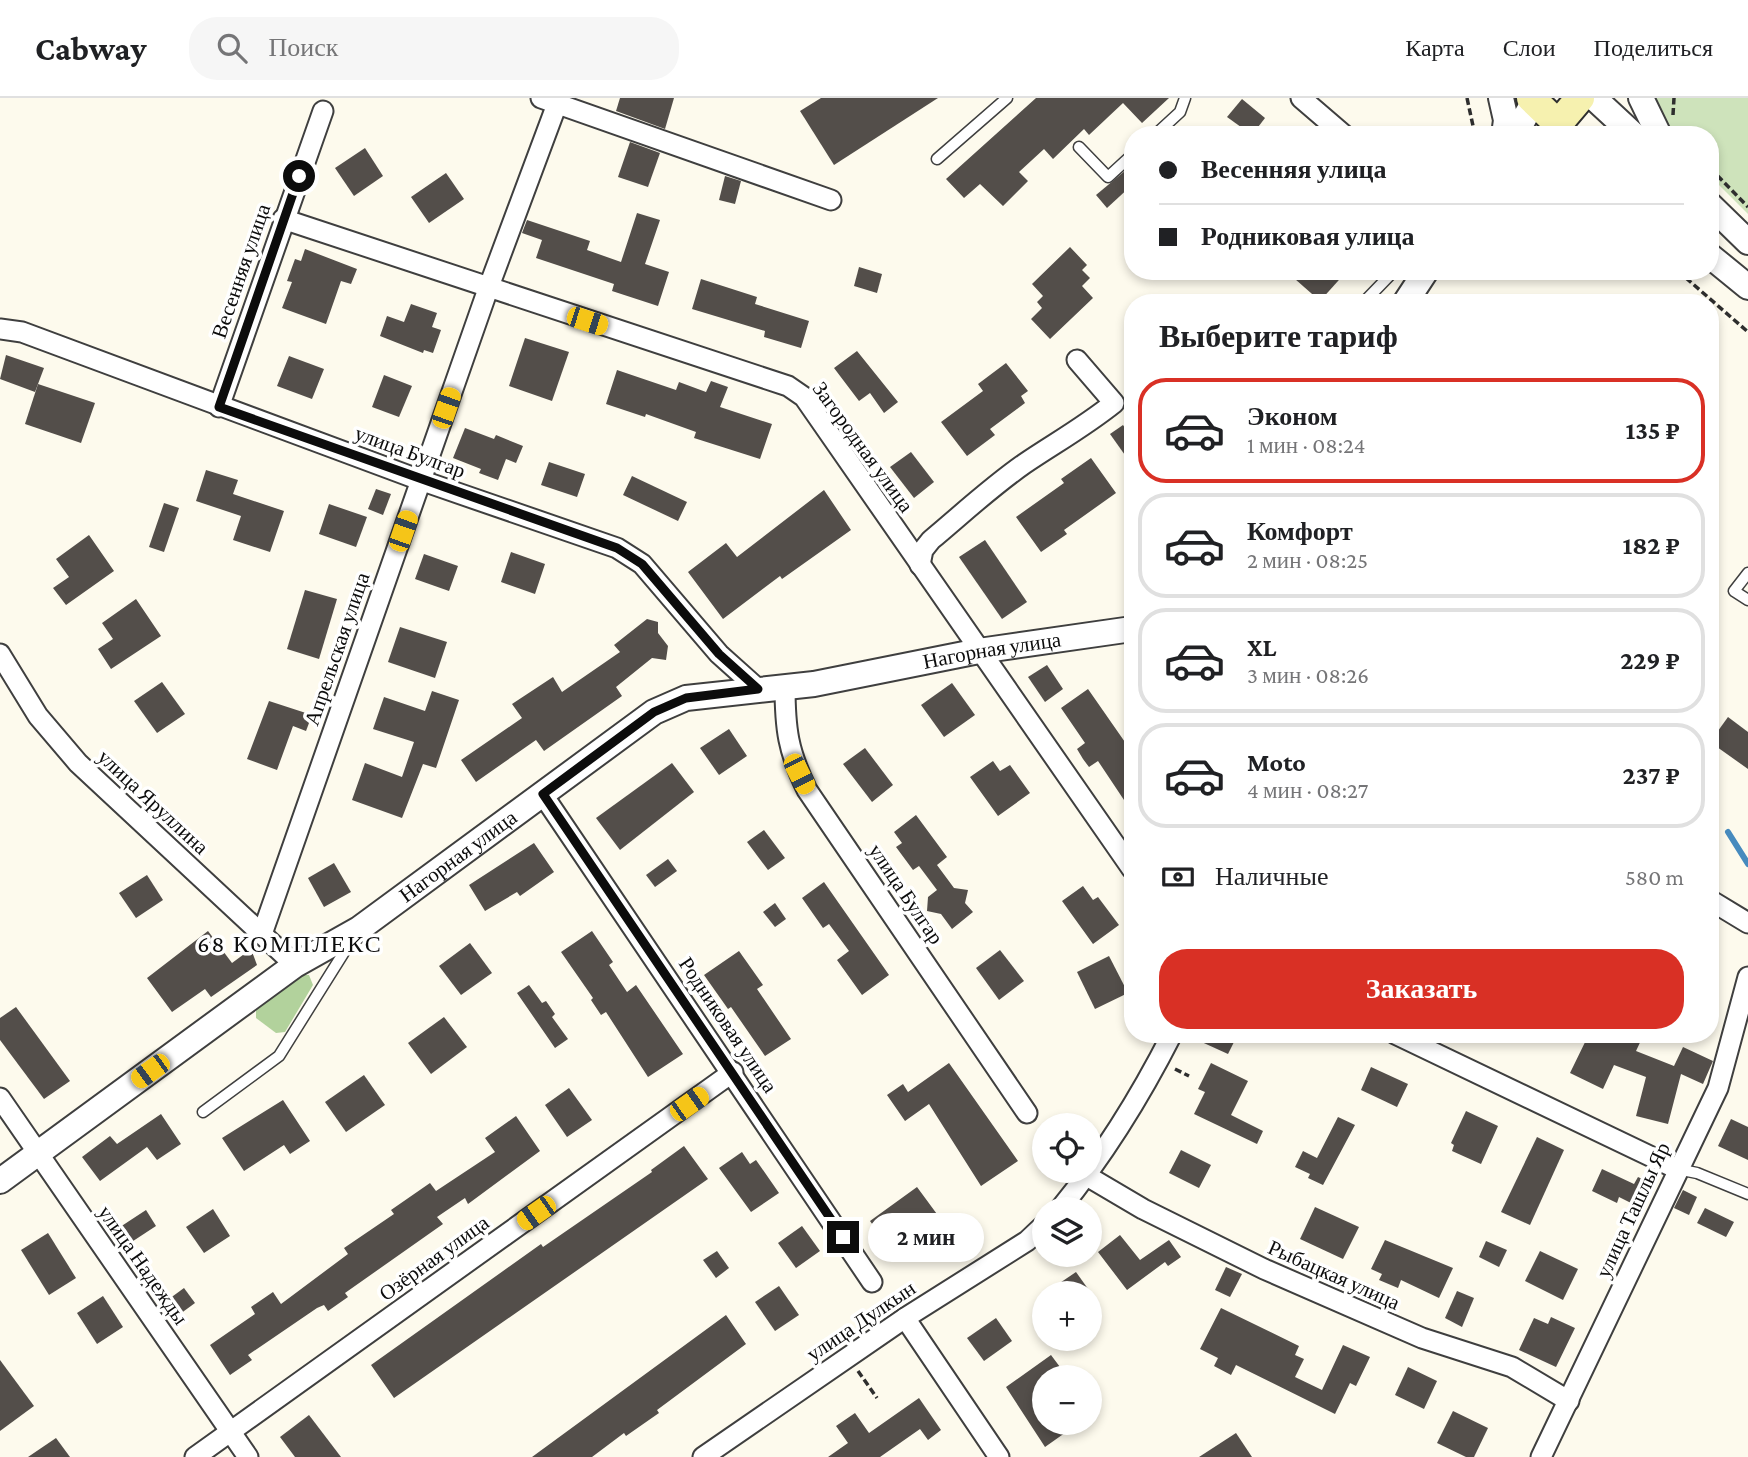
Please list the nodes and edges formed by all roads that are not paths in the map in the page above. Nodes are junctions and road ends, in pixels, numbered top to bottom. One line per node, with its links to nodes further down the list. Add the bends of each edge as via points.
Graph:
1 (1007, 98): 20 (lane)
2 (1185, 98): 11 (lane, via 1180,112)
3 (1301, 98): 12 (street)
4 (1501, 98): 13 (street)
5 (1580, 98): 16 (main road)
6 (1594, 98): 17 (street)
7 (1641, 98): 18 (street)
8 (1534, 99): 14 (street); 15 (main road)
9 (549, 101): 22 (street); 29 (street, Апрельская улица)
10 (323, 111): 24 (street, Весенняя улица)
11 (1165, 126)
12 (1334, 126)
13 (1505, 126)
14 (1520, 126)
15 (1554, 126)
16 (1561, 126)
17 (1624, 126)
18 (1655, 126)
19 (1079, 147): 21 (lane, via 1108,177)
20 (937, 159)
21 (1124, 162)
22 (831, 200)
23 (1719, 214): 25 (street)
24 (283, 219): 29 (street, Загородная улица); 33 (street, Весенняя улица)
25 (1748, 242)
26 (1719, 264): 28 (street)
27 (1385, 280): 30 (lane)
28 (1748, 288)
29 (488, 289): 34 (street, Апрельская улица); 35 (street, Загородная улица, via 788,386 804,397)
30 (1372, 294)
31 (0, 329): 33 (street, улица Булгар, via 22,332)
32 (1077, 360): 35 (street, via 1114,403 962,514 931,540)
33 (219, 407): 34 (street, улица Булгар)
34 (421, 480): 42 (street, улица Булгар, via 617,548 642,564 719,654); 48 (street, Апрельская улица)
35 (920, 565): 39 (street, Загородная улица)
36 (1748, 573): 37 (lane, via 1734,591)
37 (1748, 600)
38 (1124, 630): 39 (street, Нагорная улица)
39 (979, 651): 41 (street, Нагорная улица); 44 (street, Загородная улица)
40 (0, 654): 48 (street, улица Яруллина, via 38,716 78,764)
41 (785, 686): 42 (street, Нагорная улица); 56 (street, улица Булгар, via 785,729 791,759 807,790)
42 (758, 689): 43 (street, Нагорная улица, via 686,698 654,712)
43 (543, 794): 47 (street, Нагорная улица); 53 (street, Родниковая улица)
44 (1124, 858)
45 (1719, 905): 46 (street)
46 (1748, 923)
47 (359, 929): 49 (street, Нагорная улица); 55 (lane, via 279,1056)
48 (262, 934): 49 (street, улица Яруллина)
49 (295, 965): 57 (street, Нагорная улица)
50 (1748, 977): 59 (street, улица Ташлы Яр, via 1718,1088)
51 (1167, 1043): 58 (street)
52 (1414, 1043): 59 (street)
53 (733, 1072): 66 (street, Родниковая улица); 69 (street, Озёрная улица)
54 (0, 1098): 57 (street, улица Надежды)
55 (203, 1112)
56 (1027, 1114)
57 (39, 1154): 60 (street, Нагорная улица); 69 (street, улица Надежды)
58 (1102, 1154)
59 (1677, 1168): 63 (lane); 68 (street, улица Ташлы Яр)
60 (0, 1181)
61 (1081, 1183): 64 (street)
62 (1099, 1183): 68 (street, Рыбацкая улица, via 1264,1269 1422,1338 1512,1367)
63 (1748, 1194)
64 (1070, 1197)
65 (1032, 1236): 67 (street, улица Дулкын)
66 (872, 1282)
67 (905, 1318): 72 (street, улица Дулкын); 73 (street)
68 (1569, 1401): 74 (street, улица Ташлы Яр)
69 (230, 1432): 70 (street, Озёрная улица); 71 (street, улица Надежды)
70 (195, 1457)
71 (248, 1457)
72 (703, 1457)
73 (999, 1457)
74 (1541, 1457)

